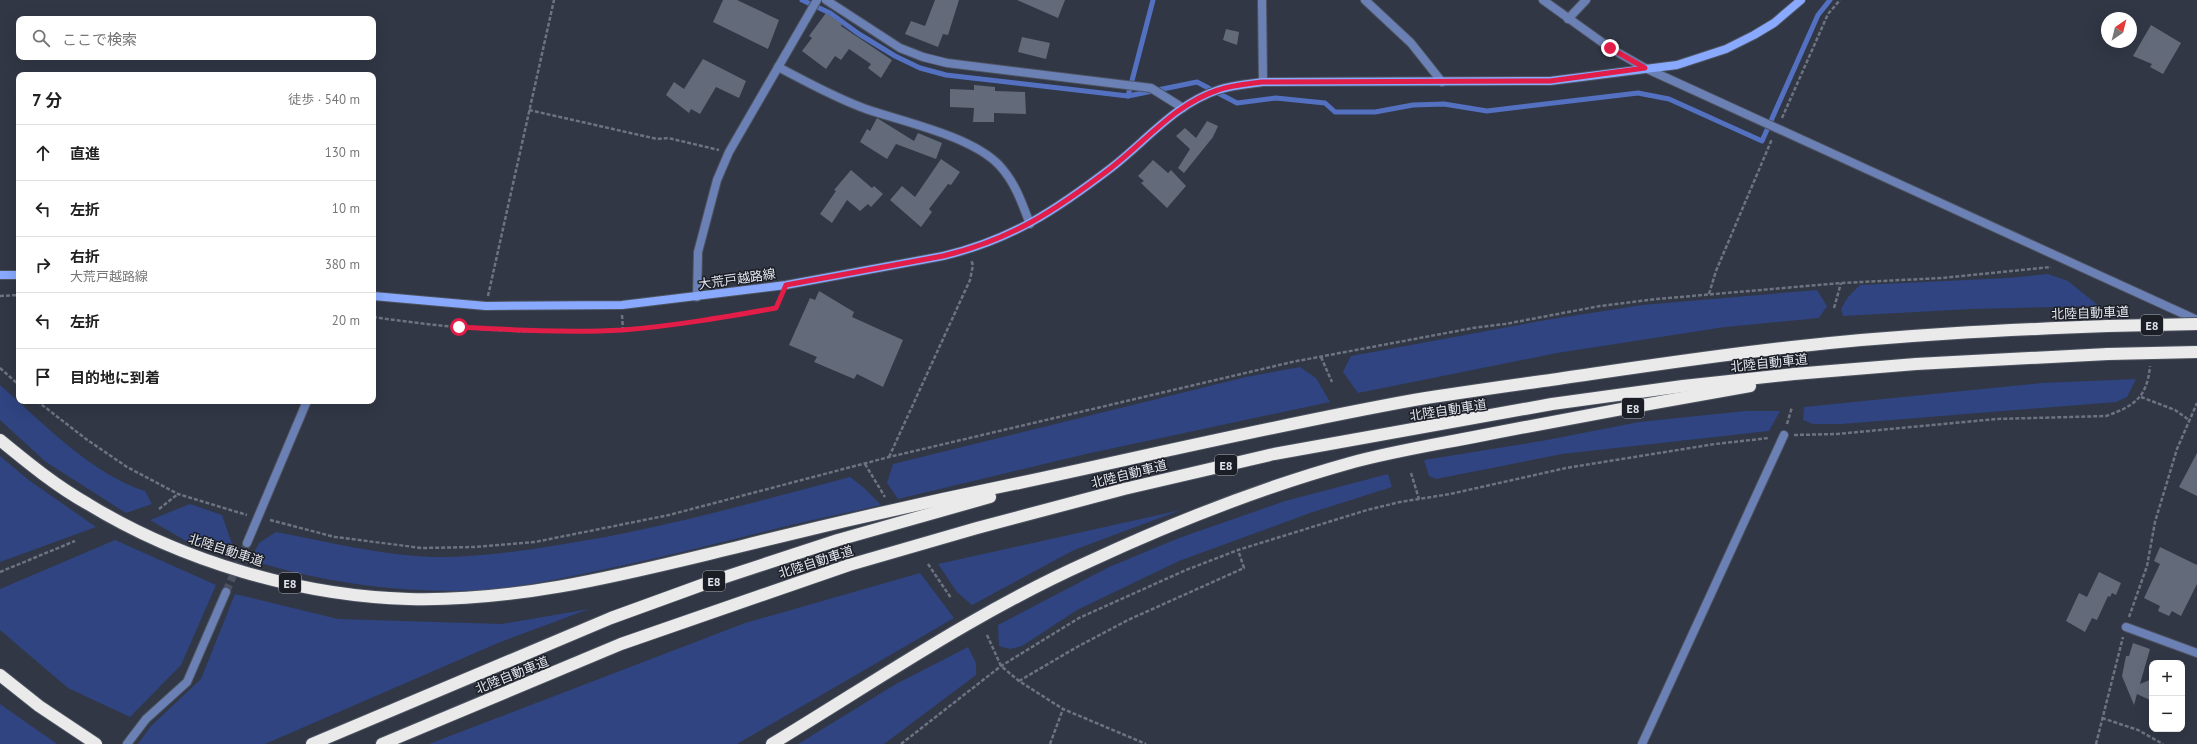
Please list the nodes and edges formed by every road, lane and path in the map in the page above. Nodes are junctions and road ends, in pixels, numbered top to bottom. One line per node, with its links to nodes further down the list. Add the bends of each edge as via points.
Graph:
1 (554, 0): 16 (path)
2 (817, 0): 11 (street)
3 (826, 0): 15 (street, via 900,48 923,57 947,63 1151,88)
4 (1262, 0): 13 (street)
5 (1365, 0): 14 (street, via 1411,43)
6 (1543, 0): 10 (street)
7 (1586, 0): 10 (street)
8 (1801, 0): 12 (main road, 大荒戸越路線, via 1774,23 1726,49 1677,65)
9 (1840, 0): 17 (path, via 1828,14)
10 (1568, 19): 12 (street)
11 (778, 67): 18 (street); 19 (street, via 830,94 942,134 986,155 999,165 1015,186)
12 (1645, 68): 14 (main road, 大荒戸越路線, via 1550,81); 17 (street)
13 (1262, 82): 14 (main road, 大荒戸越路線); 15 (main road, 大荒戸越路線, via 1218,89)
14 (1442, 82)
15 (1183, 108): 19 (main road, 大荒戸越路線, via 1112,168)
16 (529, 110): 18 (path); 31 (path)
17 (1777, 129): 21 (street); 26 (path, via 1716,271)
18 (729, 152): 30 (street, via 717,180 698,252)
19 (1030, 224): 20 (main road, 大荒戸越路線)
20 (968, 250): 25 (main road, 大荒戸越路線); 51 (path, via 973,265 970,280)
21 (2078, 264): 24 (path, via 1942,278); 34 (street)
22 (16, 275): 23 (main road)
23 (0, 276)
24 (1841, 283): 26 (path); 32 (path)
25 (786, 285): 30 (main road, 大荒戸越路線); 33 (path, via 776,308 714,319 623,330 512,330)
26 (1709, 294): 37 (path, via 1600,306)
27 (16, 295): 28 (path)
28 (0, 296)
29 (376, 296): 31 (main road, 大荒戸越路線)
30 (697, 297): 31 (main road, 大荒戸越路線, via 622,305)
31 (486, 306)
32 (1834, 308)
33 (376, 318)
34 (2197, 320)
35 (2197, 324): 52 (highway, 北陸自動車道 / E8, bridge, via 1908,336 1795,346 1640,366 1416,400 1269,428)
36 (2197, 352): 39 (highway, 北陸自動車道 / E8, bridge)
37 (1322, 356): 42 (path); 51 (path)
38 (2151, 360): 43 (path, via 2148,382)
39 (1916, 364): 78 (highway, 北陸自動車道 / E8, via 1699,384 1552,404 1274,454 1124,489 848,565 723,607 621,644); 79 (highway, 北陸自動車道 / E8, via 1796,378 1543,423 1352,463 1266,490 1168,527 1024,592 953,631)
40 (0, 368): 41 (path)
41 (16, 382)
42 (1332, 382)
43 (2141, 397): 48 (path, via 2175,410); 49 (path, via 2106,416 1996,419 1837,434)
44 (2197, 403): 48 (path)
45 (41, 404): 55 (path, via 128,467)
46 (306, 404): 59 (street)
47 (1792, 407): 49 (path)
48 (2189, 420): 67 (path, via 2177,449 2156,522 2147,566)
49 (1784, 435): 57 (path, via 1566,468); 83 (street)
50 (0, 440): 52 (highway, 北陸自動車道 / E8, via 87,504 156,540 209,561 282,582 346,594 406,599 459,599 535,592 615,576 1017,483)
51 (889, 457): 53 (path)
52 (1131, 460): 77 (highway, 北陸自動車道 / E8, via 1019,488 838,540 710,582 611,618)
53 (865, 464): 56 (path); 59 (path, via 669,515 535,542 422,548 335,537)
54 (1411, 473): 57 (path)
55 (178, 494): 58 (path); 59 (path, via 243,515)
56 (885, 497)
57 (1419, 499): 62 (path, via 1367,510)
58 (159, 509)
59 (258, 517): 61 (street)
60 (75, 541): 64 (path)
61 (247, 543)
62 (1238, 550): 70 (path, via 1186,570 1079,618); 72 (path, via 1244,568 1128,620)
63 (928, 564): 66 (path)
64 (0, 572)
65 (226, 592): 76 (street, via 187,682 146,720)
66 (951, 598)
67 (2126, 627): 69 (street); 74 (path)
68 (987, 635): 70 (path)
69 (2197, 653)
70 (1002, 666): 72 (path); 80 (path)
71 (0, 675): 75 (highway, via 39,706)
72 (1019, 681): 73 (path)
73 (1064, 709): 81 (path); 82 (path)
74 (2102, 718): 84 (path); 85 (path, via 2138,730)
75 (96, 744)
76 (127, 744)
77 (312, 744)
78 (382, 744)
79 (772, 744)
80 (901, 744)
81 (1050, 744)
82 (1146, 744)
83 (1642, 744)
84 (2096, 744)
85 (2163, 744)

